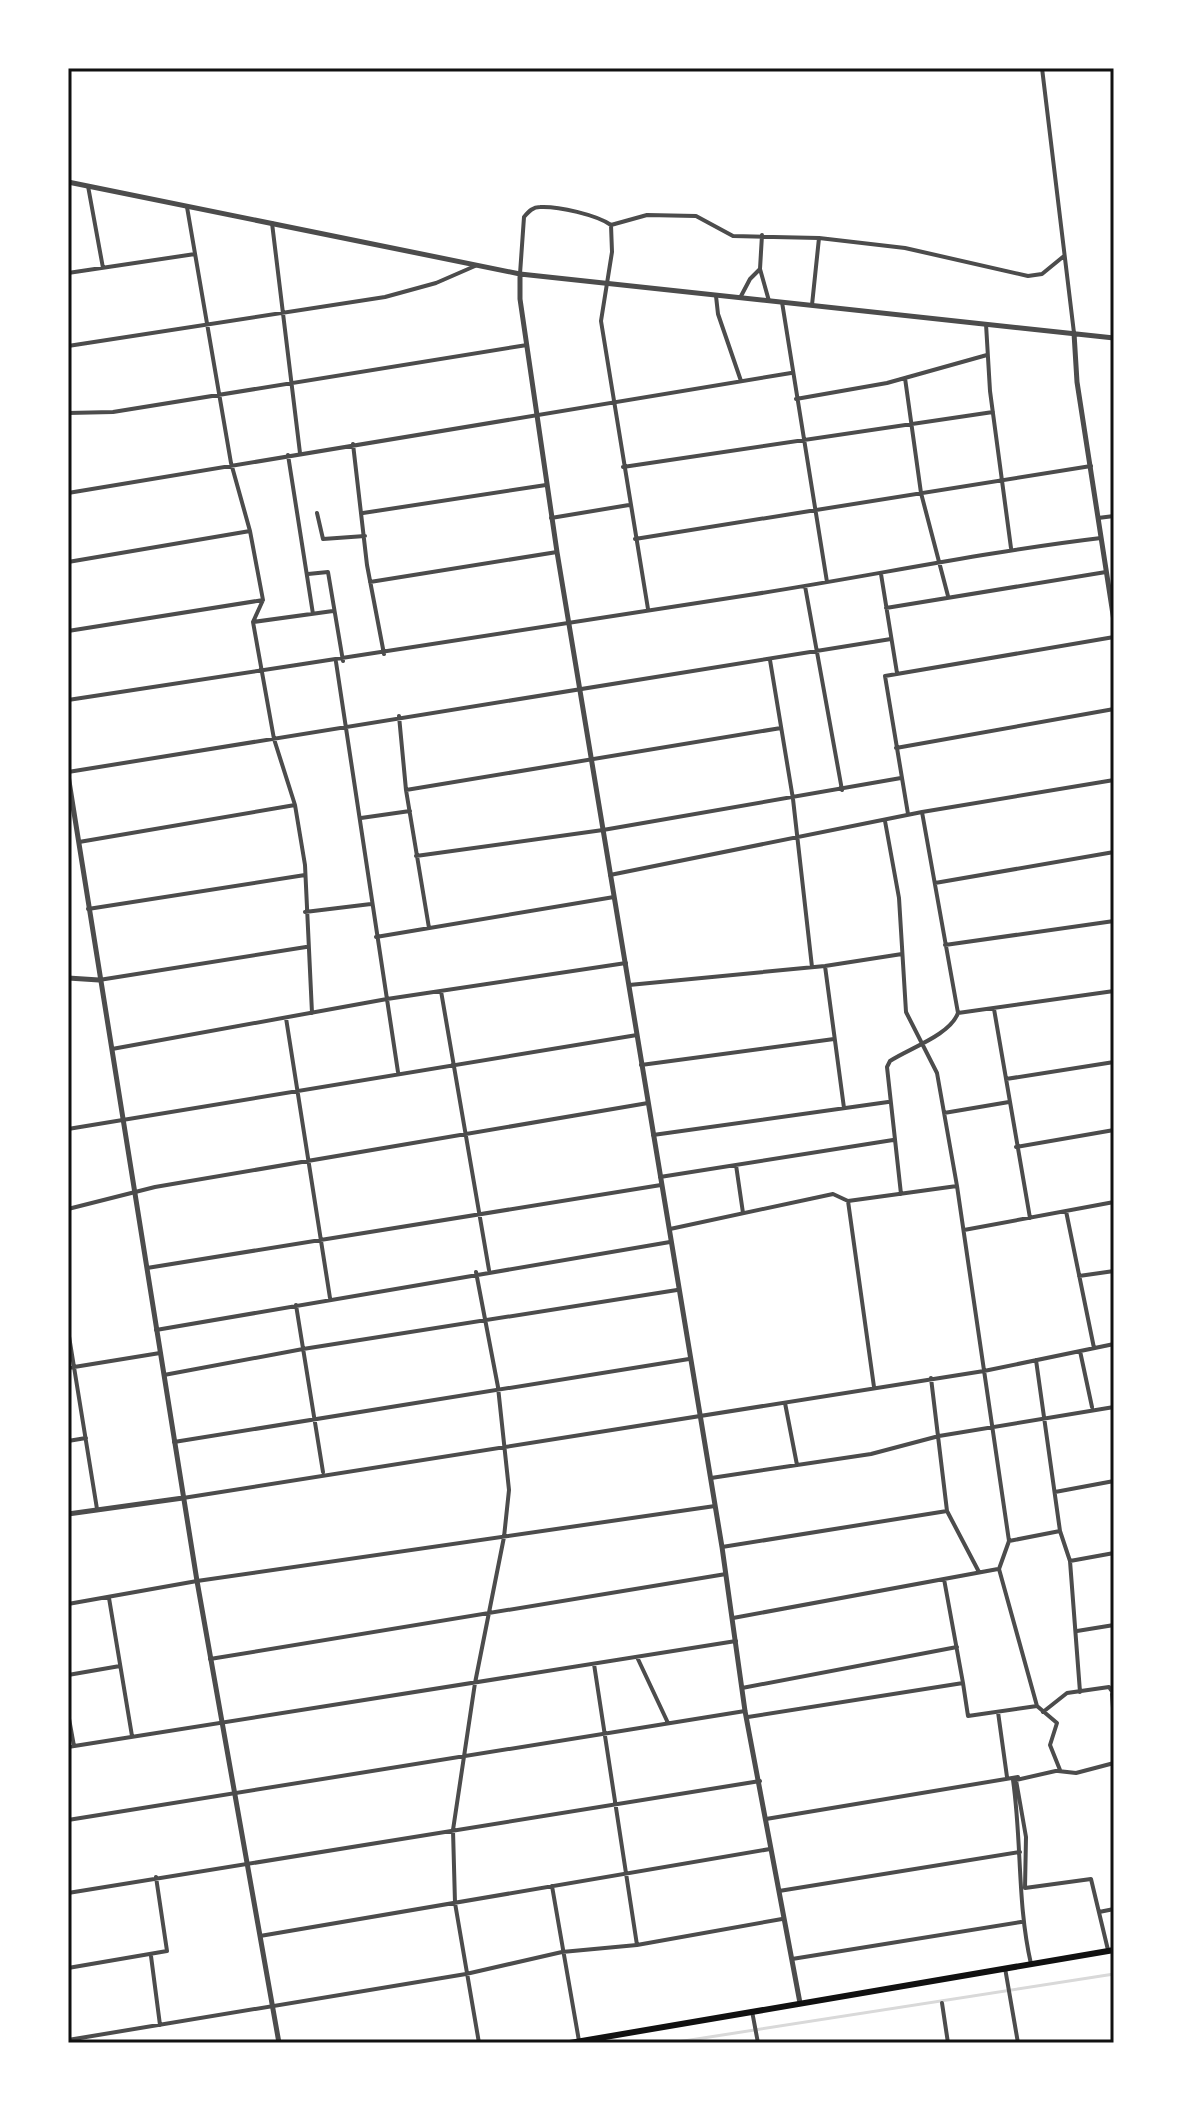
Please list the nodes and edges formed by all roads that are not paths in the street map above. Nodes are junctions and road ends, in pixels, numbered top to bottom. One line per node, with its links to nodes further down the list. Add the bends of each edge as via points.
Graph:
1 (1042, 68): 10 (street)
2 (68, 182): 3 (street)
3 (88, 186): 4 (street); 12 (street)
4 (187, 207): 5 (street); 9 (street)
5 (272, 223): 11 (street); 22 (street)
6 (611, 225): 7 (street, via 673,214 696,216 733,236); 15 (street, via 538,206 524,217); 16 (street)
7 (762, 235): 8 (street); 13 (street)
8 (819, 238): 10 (street, via 905,248 1028,276 1042,274); 21 (street)
9 (195, 254): 12 (street); 24 (street)
10 (1064, 256): 25 (street)
11 (475, 266): 15 (street); 22 (street, via 385,297)
12 (103, 268): 14 (street)
13 (760, 269): 18 (street); 19 (street)
14 (68, 273)
15 (520, 274): 16 (street); 27 (street)
16 (607, 285): 17 (street); 36 (street, via 601,321)
17 (716, 296): 18 (street); 33 (street)
18 (740, 298): 19 (street)
19 (769, 301): 20 (street)
20 (782, 302): 21 (street); 30 (street)
21 (812, 305): 23 (street)
22 (282, 314): 24 (street); 32 (street)
23 (986, 323): 25 (street); 29 (street)
24 (209, 325): 28 (street); 34 (street)
25 (1074, 333): 26 (street); 46 (street)
26 (1114, 338)
27 (527, 345): 32 (street); 39 (street)
28 (68, 346)
29 (987, 355): 31 (street); 37 (street)
30 (791, 373): 33 (street); 35 (street)
31 (905, 378): 35 (street); 40 (street)
32 (291, 381): 34 (street); 43 (street)
33 (741, 381): 36 (street)
34 (220, 394): 38 (street, via 97,414); 45 (street)
35 (796, 399): 41 (street)
36 (612, 401): 39 (street); 47 (street)
37 (993, 412): 40 (street); 48 (street)
38 (68, 413)
39 (537, 414): 42 (street); 49 (street)
40 (912, 425): 41 (street); 51 (street)
41 (802, 441): 47 (street); 53 (street)
42 (353, 444): 43 (street); 55 (street)
43 (300, 453): 44 (street)
44 (288, 455): 45 (street); 68 (street)
45 (231, 463): 50 (street); 59 (street)
46 (1091, 466): 48 (street); 58 (street)
47 (623, 467): 52 (street)
48 (1000, 480): 51 (street); 63 (street)
49 (546, 485): 55 (street); 57 (street)
50 (68, 493)
51 (921, 493): 53 (street); 66 (street)
52 (629, 505): 57 (street); 62 (street)
53 (815, 510): 62 (street); 71 (street)
54 (317, 513): 60 (street, via 323,539)
55 (363, 513): 60 (street)
56 (1114, 516): 58 (street)
57 (551, 518): 64 (street)
58 (1098, 518): 61 (street)
59 (250, 531): 65 (street); 75 (street)
60 (365, 536): 70 (street)
61 (1102, 538): 63 (street); 67 (street)
62 (635, 539): 77 (street)
63 (1011, 548): 66 (street)
64 (557, 552): 70 (street); 82 (street)
65 (68, 562)
66 (942, 563): 69 (street); 74 (street)
67 (1106, 572): 73 (street); 74 (street)
68 (307, 574): 78 (street, via 328,572); 79 (street)
69 (881, 574): 71 (street); 76 (street)
70 (370, 582): 87 (street)
71 (827, 582): 72 (street)
72 (805, 586): 77 (street); 86 (street)
73 (1112, 591): 80 (street)
74 (948, 596): 76 (street)
75 (263, 600): 81 (street); 83 (street)
76 (886, 608): 85 (street)
77 (648, 609): 82 (street)
78 (333, 611): 79 (street); 89 (street)
79 (313, 614): 81 (street)
80 (1114, 621)
81 (253, 622): 91 (street)
82 (569, 623): 87 (street); 93 (street)
83 (68, 631)
84 (1114, 637): 92 (street)
85 (891, 639): 86 (street); 92 (street)
86 (817, 651): 88 (street); 106 (street)
87 (384, 654): 89 (street)
88 (770, 660): 93 (street); 98 (street)
89 (343, 661): 90 (street)
90 (336, 662): 91 (street); 97 (street)
91 (263, 670): 94 (street); 99 (street)
92 (897, 673): 100 (street, via 883,679)
93 (580, 689): 96 (street); 101 (street)
94 (68, 700)
95 (1114, 709): 100 (street)
96 (399, 716): 97 (street); 105 (street)
97 (346, 725): 99 (street); 112 (street)
98 (781, 728): 101 (street); 107 (street)
99 (274, 739): 102 (street); 108 (street)
100 (896, 748): 103 (street)
101 (592, 760): 105 (street); 114 (street)
102 (68, 773): 116 (street)
103 (901, 778): 106 (street); 111 (street)
104 (1114, 780): 110 (street)
105 (406, 790): 109 (street)
106 (842, 790): 107 (street)
107 (793, 799): 114 (street); 115 (street)
108 (295, 805): 116 (street); 119 (street)
109 (410, 811): 112 (street); 118 (street)
110 (922, 812): 111 (street); 121 (street)
111 (908, 815): 113 (street)
112 (360, 818): 123 (street)
113 (885, 821): 115 (street); 131 (street, via 899,898)
114 (603, 830): 118 (street); 120 (street)
115 (795, 840): 120 (street); 134 (street)
116 (79, 842): 124 (street)
117 (1114, 852): 121 (street)
118 (416, 856): 127 (street)
119 (305, 875): 124 (street); 125 (street)
120 (610, 875): 122 (street)
121 (935, 883): 129 (street)
122 (615, 897): 127 (street); 132 (street)
123 (371, 904): 125 (street); 128 (street)
124 (88, 909): 136 (street)
125 (305, 912): 130 (street)
126 (1114, 921): 129 (street)
127 (429, 928): 128 (street)
128 (376, 937): 140 (street)
129 (945, 945): 143 (street)
130 (306, 947): 136 (street); 142 (street)
131 (902, 954): 133 (street); 147 (street, via 906,1012)
132 (626, 963): 137 (street); 138 (street)
133 (825, 966): 134 (street); 146 (street)
134 (812, 967): 137 (street)
135 (68, 978): 136 (street)
136 (99, 980): 148 (street)
137 (629, 985): 145 (street)
138 (441, 991): 140 (street); 150 (street)
139 (1114, 991): 141 (street)
140 (387, 999): 142 (street); 152 (street)
141 (994, 1009): 143 (street); 153 (street)
142 (312, 1013): 144 (street)
143 (958, 1013): 147 (street, via 955,1021)
144 (286, 1018): 148 (street); 154 (street)
145 (637, 1035): 150 (street); 151 (street)
146 (834, 1039): 151 (street); 158 (street)
147 (921, 1041): 155 (street, via 890,1061); 159 (street, via 937,1073)
148 (110, 1050): 160 (street)
149 (1114, 1062): 153 (street)
150 (452, 1063): 152 (street); 164 (street)
151 (641, 1065): 157 (street)
152 (398, 1072): 154 (street)
153 (1005, 1079): 156 (street)
154 (297, 1090): 160 (street); 167 (street)
155 (889, 1102): 158 (street); 165 (street)
156 (1009, 1102): 159 (street); 166 (street)
157 (648, 1103): 163 (street); 164 (street)
158 (844, 1108): 163 (street)
159 (944, 1113): 171 (street)
160 (122, 1120): 161 (street); 173 (street)
161 (68, 1129)
162 (1114, 1130): 166 (street)
163 (653, 1135): 169 (street)
164 (465, 1136): 167 (street); 178 (street)
165 (893, 1140): 168 (street); 172 (street)
166 (1016, 1147): 180 (street)
167 (307, 1164): 173 (street, via 155,1187); 183 (street)
168 (736, 1165): 169 (street); 179 (street)
169 (660, 1177): 170 (street)
170 (661, 1185): 178 (street); 181 (street)
171 (957, 1186): 172 (street); 182 (street)
172 (901, 1194): 174 (street)
173 (134, 1195): 176 (street); 185 (street)
174 (848, 1201): 179 (street, via 833,1194); 208 (street)
175 (1114, 1202): 177 (street)
176 (68, 1209)
177 (1066, 1211): 180 (street); 189 (street)
178 (480, 1212): 183 (street); 186 (street)
179 (743, 1213): 181 (street)
180 (1030, 1218): 182 (street)
181 (667, 1229): 184 (street)
182 (964, 1230): 204 (street)
183 (320, 1240): 185 (street); 191 (street)
184 (670, 1242): 186 (street); 190 (street)
185 (147, 1268): 195 (street)
186 (489, 1270): 188 (street)
187 (1114, 1271): 189 (street)
188 (476, 1272): 191 (street); 193 (street)
189 (1079, 1276): 197 (street)
190 (677, 1290): 193 (street); 201 (street)
191 (330, 1298): 192 (street)
192 (296, 1305): 195 (street); 198 (street)
193 (484, 1319): 198 (street); 207 (street)
194 (68, 1330): 203 (street)
195 (156, 1330): 200 (street)
196 (1114, 1344): 197 (street)
197 (1094, 1348): 199 (street)
198 (303, 1349): 205 (street); 214 (street)
199 (1080, 1351): 202 (street); 211 (street)
200 (160, 1353): 203 (street); 205 (street)
201 (689, 1359): 207 (street); 212 (street)
202 (1036, 1360): 204 (street); 213 (street)
203 (71, 1368): 217 (street)
204 (984, 1371): 206 (street); 215 (street)
205 (164, 1375): 219 (street)
206 (931, 1378): 208 (street); 216 (street)
207 (498, 1387): 214 (street); 220 (street)
208 (874, 1387): 209 (street)
209 (785, 1403): 212 (street); 221 (street)
210 (1114, 1407): 211 (street)
211 (1092, 1408): 213 (street)
212 (700, 1416): 220 (street); 223 (street)
213 (1044, 1416): 215 (street); 225 (street)
214 (313, 1417): 219 (street); 222 (street)
215 (992, 1426): 216 (street); 233 (street)
216 (939, 1436): 221 (street, via 871,1454); 229 (street)
217 (86, 1438): 218 (street); 228 (street)
218 (68, 1441)
219 (174, 1442): 226 (street)
220 (505, 1445): 222 (street); 232 (street, via 509,1490)
221 (797, 1465): 223 (street)
222 (323, 1473): 226 (street)
223 (710, 1478): 227 (street)
224 (1114, 1481): 225 (street)
225 (1055, 1492): 231 (street)
226 (183, 1498): 228 (street); 241 (street)
227 (715, 1506): 232 (street); 234 (street)
228 (97, 1510): 230 (street)
229 (947, 1511): 234 (street); 238 (street)
230 (68, 1514)
231 (1060, 1531): 233 (street); 236 (street)
232 (504, 1537): 241 (street); 244 (street)
233 (1009, 1541): 237 (street)
234 (722, 1547): 239 (street)
235 (1114, 1553): 236 (street)
236 (1070, 1561): 247 (street)
237 (999, 1569): 238 (street); 260 (street)
238 (979, 1572): 240 (street)
239 (726, 1574): 244 (street); 245 (street)
240 (944, 1579): 245 (street); 249 (street)
241 (197, 1581): 242 (street); 251 (street)
242 (109, 1598): 243 (street); 253 (street)
243 (68, 1604)
244 (491, 1613): 251 (street); 255 (street)
245 (733, 1618): 248 (street)
246 (1114, 1625): 247 (street)
247 (1077, 1631): 258 (street)
248 (736, 1641): 250 (street); 257 (street)
249 (957, 1647): 256 (street); 257 (street)
250 (637, 1657): 252 (street); 267 (street)
251 (210, 1659): 265 (street)
252 (594, 1664): 255 (street); 268 (street)
253 (120, 1666): 254 (street); 269 (street)
254 (68, 1675)
255 (475, 1683): 265 (street); 271 (street)
256 (963, 1683): 261 (street, via 968,1716); 264 (street)
257 (742, 1688): 264 (street)
258 (1080, 1692): 259 (street, via 1109,1687); 262 (street, via 1067,1693)
259 (1113, 1694): 266 (street)
260 (1037, 1706): 261 (street); 262 (street)
261 (998, 1712): 274 (street)
262 (1043, 1712): 273 (street, via 1057,1723 1050,1745)
263 (68, 1713): 270 (street)
264 (747, 1714): 267 (street); 275 (street)
265 (220, 1722): 269 (street); 276 (street)
266 (1114, 1722)
267 (668, 1723): 268 (street)
268 (603, 1733): 271 (street); 277 (street)
269 (132, 1736): 270 (street)
270 (71, 1746)
271 (465, 1754): 276 (street); 280 (street)
272 (1114, 1763): 273 (street, via 1076,1773)
273 (1060, 1770): 274 (street); 281 (street, via 1016,1780)
274 (1010, 1778): 278 (street); 281 (street)
275 (760, 1781): 277 (street); 278 (street)
276 (234, 1792): 279 (street); 284 (street)
277 (616, 1804): 280 (street); 285 (street)
278 (765, 1819): 282 (street)
279 (68, 1820)
280 (453, 1830): 284 (street); 292 (street)
281 (1023, 1836): 283 (street); 287 (street, via 1025,1888)
282 (770, 1849): 285 (street); 289 (street)
283 (1020, 1852): 289 (street); 290 (street)
284 (247, 1863): 286 (street); 297 (street)
285 (628, 1873): 288 (street); 298 (street)
286 (156, 1877): 291 (street); 301 (street, via 169,1945 163,1954)
287 (1091, 1879): 290 (street); 294 (street)
288 (552, 1886): 292 (street); 300 (street)
289 (777, 1891): 295 (street)
290 (1018, 1892): 296 (street)
291 (68, 1893)
292 (455, 1903): 297 (street); 306 (street)
293 (1114, 1909): 294 (street)
294 (1099, 1912): 299 (street)
295 (782, 1919): 298 (street); 302 (street)
296 (1021, 1922): 302 (street); 303 (street)
297 (260, 1936): 309 (street)
298 (637, 1945): 300 (street)
299 (1111, 1951): 303 (main road)
300 (562, 1952): 306 (street); 314 (street)
301 (151, 1956): 304 (street); 311 (street)
302 (789, 1960): 307 (street)
303 (1031, 1964): 305 (main road)
304 (68, 1968)
305 (1005, 1968): 307 (main road); 320 (street)
306 (466, 1974): 309 (street); 316 (street)
307 (800, 2003): 310 (main road)
308 (942, 2003): 319 (street)
309 (273, 2005): 311 (street); 315 (street)
310 (752, 2011): 313 (main road); 318 (street)
311 (160, 2025): 312 (street)
312 (68, 2040)
313 (607, 2040): 314 (main road)
314 (579, 2041): 317 (main road)
315 (279, 2043)
316 (479, 2043)
317 (570, 2043)
318 (758, 2043)
319 (948, 2043)
320 (1018, 2043)

